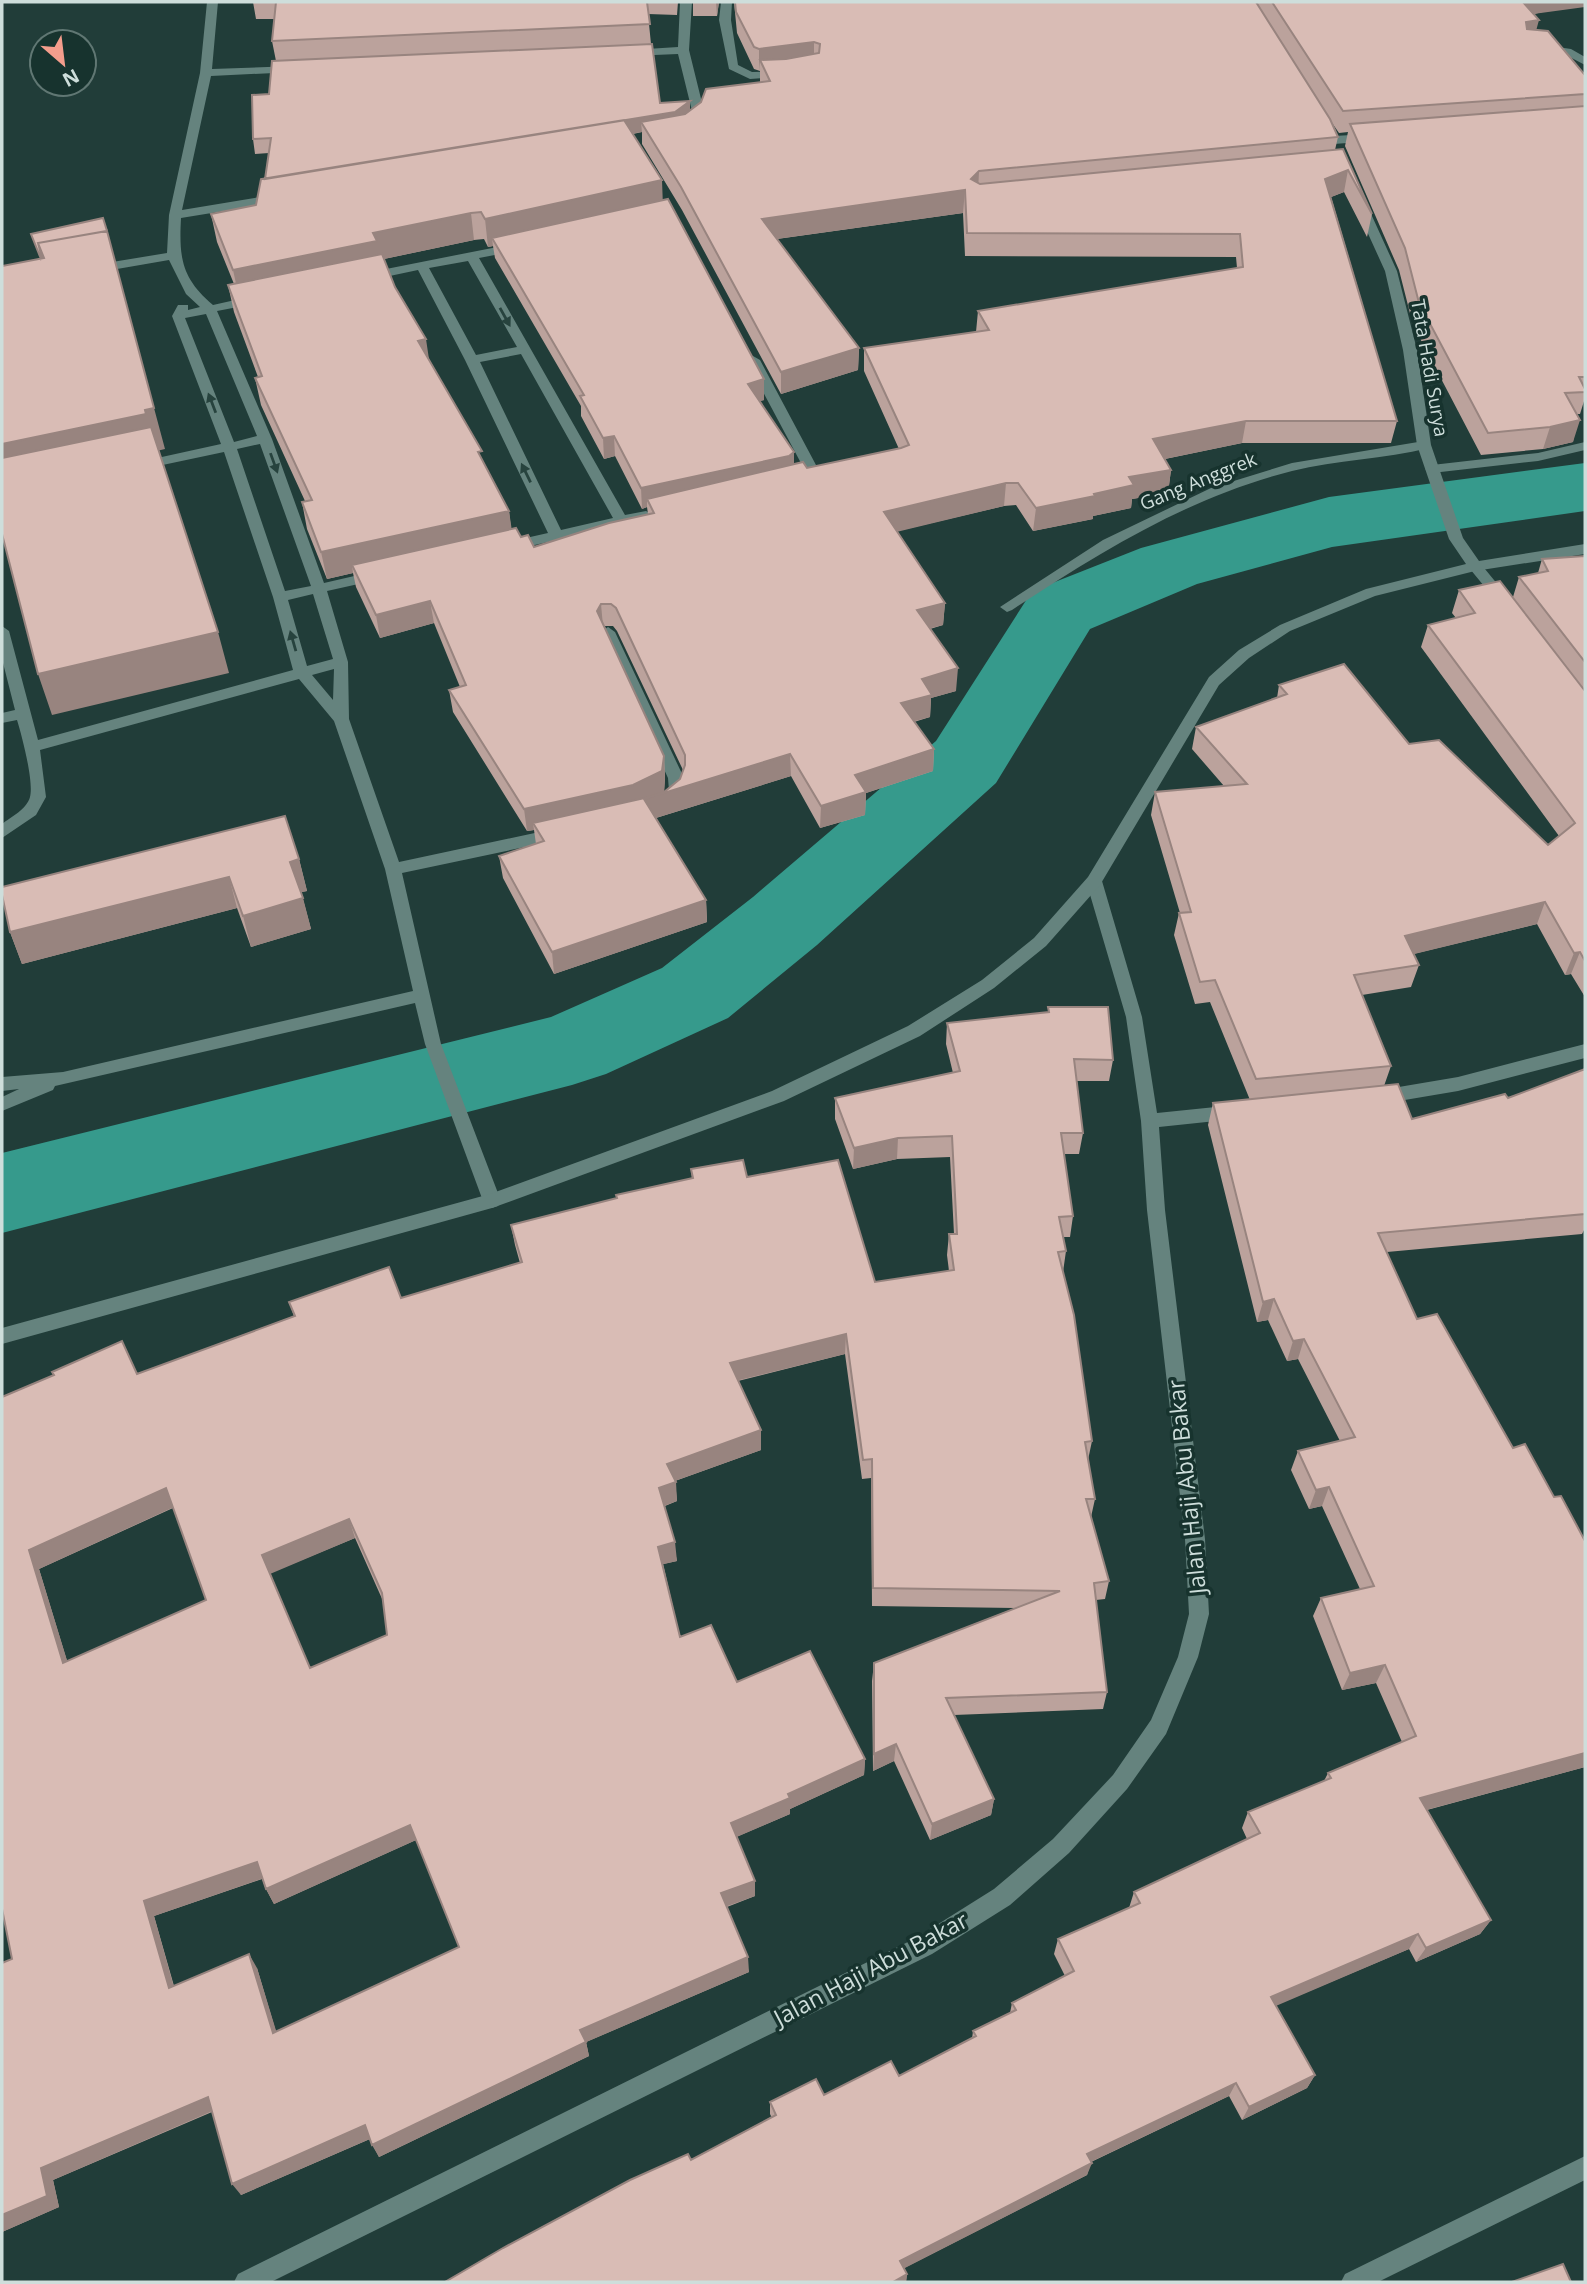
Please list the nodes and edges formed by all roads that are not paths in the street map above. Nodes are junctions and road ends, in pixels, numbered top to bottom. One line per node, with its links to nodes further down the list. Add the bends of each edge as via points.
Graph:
1 (212, 2): 9 (street)
2 (686, 2): 5 (street)
3 (726, 2): 10 (street, via 733,66 750,76)
4 (1527, 47): 7 (street, via 1561,49)
5 (683, 50): 6 (street); 12 (street, via 699,116)
6 (615, 54)
7 (1585, 62)
8 (302, 68): 9 (street)
9 (206, 73): 16 (street)
10 (792, 73)
11 (1327, 128): 13 (street, via 1337,147)
12 (680, 132)
13 (1376, 137)
14 (1355, 190): 31 (street, Tata Hadi Surya, via 1391,271 1410,349)
15 (296, 195): 16 (street)
16 (175, 215): 18 (street)
17 (526, 245): 19 (street)
18 (173, 256): 21 (street); 23 (street)
19 (472, 257): 20 (street); 28 (street, one-way to 28)
20 (422, 266): 22 (street); 29 (street)
21 (76, 272)
22 (356, 279)
23 (192, 294): 25 (street); 26 (street)
24 (263, 298): 25 (street)
25 (210, 309): 26 (street); 30 (street)
26 (178, 316): 33 (street, one-way to 26)
27 (744, 344): 36 (street, via 809,465 802,477)
28 (523, 349): 29 (street); 38 (street)
29 (472, 360): 39 (street, one-way to 29)
30 (265, 439): 33 (street); 44 (street, one-way to 44)
31 (1424, 445): 35 (street, Tata Hadi Surya); 46 (street, Gang Anggrek, via 1291,467 1167,510)
32 (1585, 446): 35 (street)
33 (229, 447): 34 (street); 45 (street)
34 (122, 470)
35 (1434, 476): 42 (street, Tata Hadi Surya, via 1456,539)
36 (781, 485)
37 (661, 512): 38 (street)
38 (621, 520): 39 (street)
39 (556, 535): 41 (street)
40 (1585, 549): 42 (street)
41 (490, 550)
42 (1475, 566): 47 (street, Tata Hadi Surya); 60 (street, via 1371,592 1285,628 1244,654 1214,681)
43 (385, 574): 44 (street)
44 (319, 589): 45 (street); 50 (street)
45 (280, 597): 51 (street, one-way to 45)
46 (1007, 607)
47 (1513, 614)
48 (2, 631): 52 (street)
49 (608, 632): 56 (street, via 676,778 674,797)
50 (341, 662): 51 (street); 54 (street)
51 (301, 671): 54 (street); 55 (street)
52 (22, 714): 53 (street); 55 (street)
53 (2, 718)
54 (341, 719): 59 (street)
55 (32, 747): 58 (street, via 38,797 30,811)
56 (650, 810)
57 (578, 829): 59 (street)
58 (2, 832)
59 (393, 869): 61 (street)
60 (1094, 881): 68 (street, Jalan Haji Abu Bakar, via 1134,1017); 69 (street, via 1040,942 988,984 914,1031 778,1096)
61 (423, 995): 63 (street); 69 (street, via 439,1061)
62 (1585, 1051): 65 (street, via 1423,1093)
63 (63, 1079): 64 (street); 66 (street)
64 (2, 1084)
65 (1357, 1100)
66 (2, 1104)
67 (1247, 1111): 68 (street)
68 (1150, 1121): 72 (street, Jalan Haji Abu Bakar, via 1199,1614 1188,1657 1159,1727 1120,1782 1061,1846 1002,1898 924,1946)
69 (492, 1201): 70 (street)
70 (2, 1336)
71 (1585, 2168): 73 (street)
72 (246, 2282)
73 (1353, 2282)

